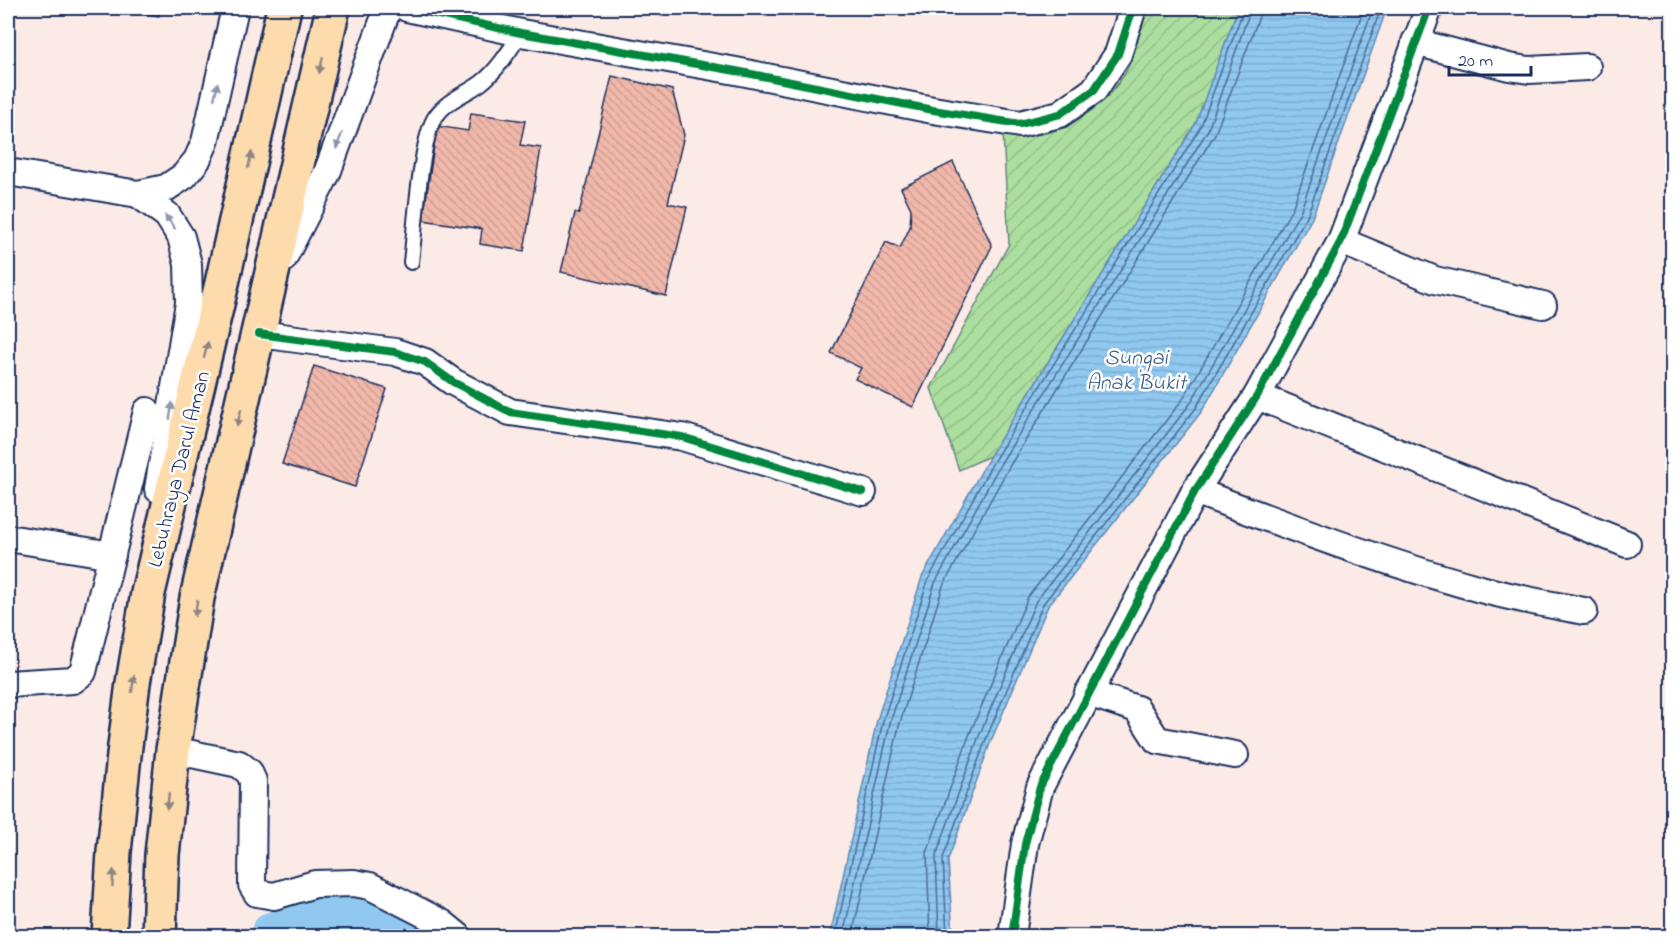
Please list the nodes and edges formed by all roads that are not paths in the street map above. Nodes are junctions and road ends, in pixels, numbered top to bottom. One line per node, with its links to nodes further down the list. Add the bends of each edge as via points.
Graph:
1 (235, 8): 12 (street, one-way to 1, via 166,188 184,176 197,160 205,142)
2 (283, 8): 25 (highway, Lebuhraya Darul Aman, one-way to 2, via 220,295)
3 (333, 8): 15 (highway, one-way to 15)
4 (388, 8): 15 (street, one-way to 15, via 327,173)
5 (407, 8): 8 (street)
6 (1133, 8): 8 (street, via 1118,54 1094,90 1060,114 1020,124)
7 (1429, 8): 9 (street)
8 (521, 33): 14 (lane, via 482,82 454,99 435,117 425,149)
9 (1415, 42): 10 (street, via 1529,70); 13 (street)
10 (1587, 67)
11 (8, 172): 12 (street)
12 (138, 194): 25 (street, one-way to 12, via 146,566 189,303 189,273 181,237 167,215)
13 (1341, 241): 16 (street, via 1435,280); 18 (street)
14 (411, 262)
15 (268, 287): 17 (highway)
16 (1543, 305)
17 (259, 334): 21 (street, via 395,352 425,362 453,382 510,412 682,437); 29 (highway, one-way to 29, via 197,598)
18 (1257, 396): 20 (street); 23 (street)
19 (147, 411): 24 (street)
20 (1195, 491): 26 (street, via 1332,543 1421,571); 28 (street)
21 (863, 492)
22 (8, 538): 24 (street)
23 (1627, 544)
24 (112, 555): 27 (street, via 83,672 74,681)
25 (148, 593): 31 (highway, Lebuhraya Darul Aman, one-way to 25, via 125,746)
26 (1584, 611)
27 (8, 684)
28 (1088, 693): 30 (street, via 1137,709 1157,740); 34 (street, via 1040,787 1025,843)
29 (173, 750): 32 (highway, one-way to 32, via 162,855); 33 (street, via 238,764 249,772 253,781 252,885 257,893 274,896 315,884 354,882 370,886)
30 (1235, 755)
31 (109, 936)
32 (159, 936)
33 (458, 936)
34 (1012, 936)

